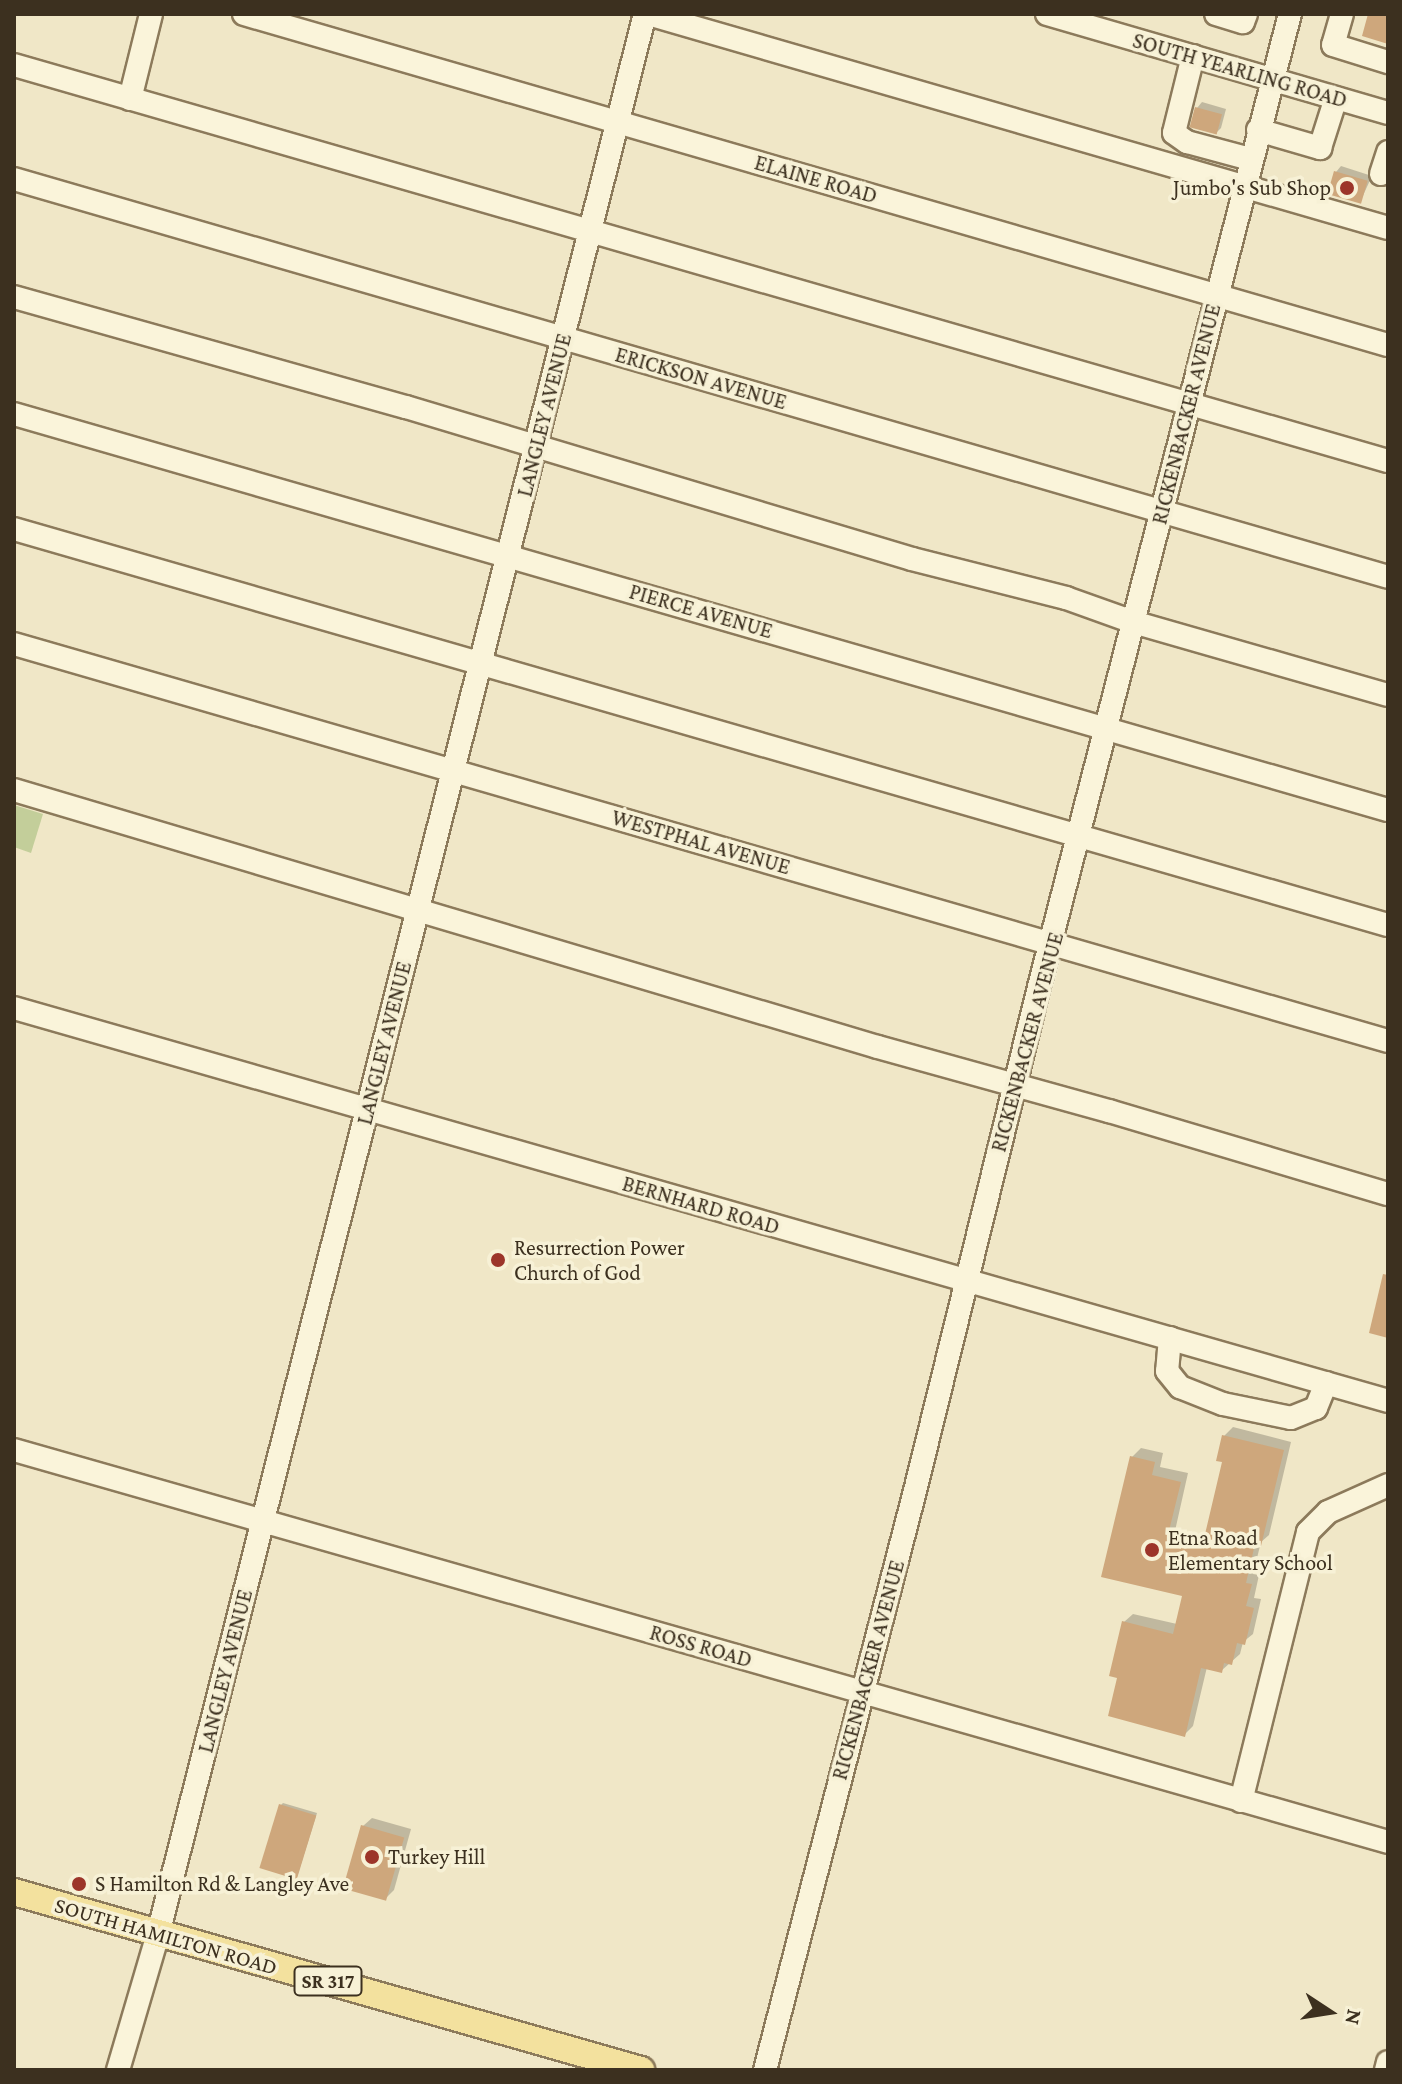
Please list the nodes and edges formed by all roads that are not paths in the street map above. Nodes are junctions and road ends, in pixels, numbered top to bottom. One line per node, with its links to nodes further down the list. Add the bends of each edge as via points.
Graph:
1 (151, 14): 15 (street)
2 (244, 14): 17 (street, ELAINE ROAD)
3 (646, 14): 17 (street, LANGLEY AVENUE); 21 (street)
4 (1047, 14): 9 (street, SOUTH YEARLING ROAD)
5 (1216, 14): 6 (street, via 1243,22)
6 (1246, 14)
7 (1290, 14): 13 (street, RICKENBACKER AVENUE)
8 (1342, 14): 11 (street, via 1333,45)
9 (1096, 21): 10 (street, SOUTH YEARLING ROAD)
10 (1193, 56): 13 (street, SOUTH YEARLING ROAD); 19 (street, via 1174,133 1187,142)
11 (1388, 62)
12 (14, 65): 15 (street)
13 (1271, 78): 14 (street, SOUTH YEARLING ROAD); 18 (street, RICKENBACKER AVENUE)
14 (1336, 98): 16 (street, SOUTH YEARLING ROAD); 18 (street, via 1320,148)
15 (130, 99): 23 (street)
16 (1388, 113)
17 (618, 121): 23 (street, LANGLEY AVENUE); 24 (street, ELAINE ROAD)
18 (1258, 130): 19 (street, RICKENBACKER AVENUE)
19 (1250, 159): 21 (street, RICKENBACKER AVENUE)
20 (14, 179): 26 (street, ERICKSON AVENUE)
21 (1243, 186): 22 (street); 24 (street, RICKENBACKER AVENUE)
22 (1388, 228)
23 (590, 233): 26 (street, LANGLEY AVENUE); 28 (street)
24 (1216, 295): 27 (street, ELAINE ROAD); 28 (street, RICKENBACKER AVENUE)
25 (14, 297): 30 (street)
26 (563, 339): 30 (street, LANGLEY AVENUE); 32 (street, ERICKSON AVENUE)
27 (1388, 345)
28 (1189, 404): 31 (street); 32 (street, RICKENBACKER AVENUE)
29 (14, 414): 34 (street, PIERCE AVENUE)
30 (535, 447): 34 (street, LANGLEY AVENUE); 36 (street, via 912,559 1066,598)
31 (1388, 461)
32 (1162, 511): 35 (street, ERICKSON AVENUE); 36 (street, RICKENBACKER AVENUE)
33 (14, 529): 38 (street)
34 (508, 556): 38 (street, LANGLEY AVENUE); 40 (street, PIERCE AVENUE)
35 (1388, 577)
36 (1133, 622): 39 (street); 40 (street, RICKENBACKER AVENUE)
37 (14, 644): 41 (street, WESTPHAL AVENUE)
38 (480, 664): 41 (street, LANGLEY AVENUE); 44 (street)
39 (1388, 695)
40 (1106, 727): 43 (street, PIERCE AVENUE); 44 (street, RICKENBACKER AVENUE)
41 (452, 772): 45 (street, LANGLEY AVENUE); 47 (street, WESTPHAL AVENUE)
42 (14, 790): 45 (street)
43 (1388, 810)
44 (1079, 836): 46 (street); 47 (street, RICKENBACKER AVENUE)
45 (417, 910): 50 (street); 51 (street, LANGLEY AVENUE)
46 (1388, 925)
47 (1053, 943): 49 (street, WESTPHAL AVENUE); 50 (street, RICKENBACKER AVENUE)
48 (14, 1008): 51 (street, BERNHARD ROAD)
49 (1388, 1041)
50 (1014, 1084): 52 (street); 53 (street, RICKENBACKER AVENUE)
51 (367, 1109): 53 (street, BERNHARD ROAD); 59 (street, LANGLEY AVENUE)
52 (1388, 1194)
53 (966, 1281): 54 (street, BERNHARD ROAD); 60 (street, RICKENBACKER AVENUE)
54 (1170, 1338): 55 (street, BERNHARD ROAD); 55 (street, via 1167,1371 1180,1387 1223,1404 1291,1418 1316,1408)
55 (1326, 1383): 56 (street, BERNHARD ROAD)
56 (1388, 1401)
57 (14, 1450): 59 (street, ROSS ROAD)
58 (1388, 1485): 61 (street, via 1328,1512 1308,1532)
59 (263, 1521): 60 (street, ROSS ROAD); 64 (street, LANGLEY AVENUE)
60 (862, 1693): 61 (street, ROSS ROAD); 68 (street, RICKENBACKER AVENUE)
61 (1241, 1801): 62 (street, ROSS ROAD)
62 (1388, 1842)
63 (14, 1892): 64 (main road, SOUTH HAMILTON ROAD / SR 317)
64 (158, 1934): 66 (street, LANGLEY AVENUE); 67 (main road, SOUTH HAMILTON ROAD / SR 317)
65 (1388, 2062): 69 (street)
66 (118, 2070)
67 (641, 2070)
68 (765, 2070)
69 (1386, 2070)

